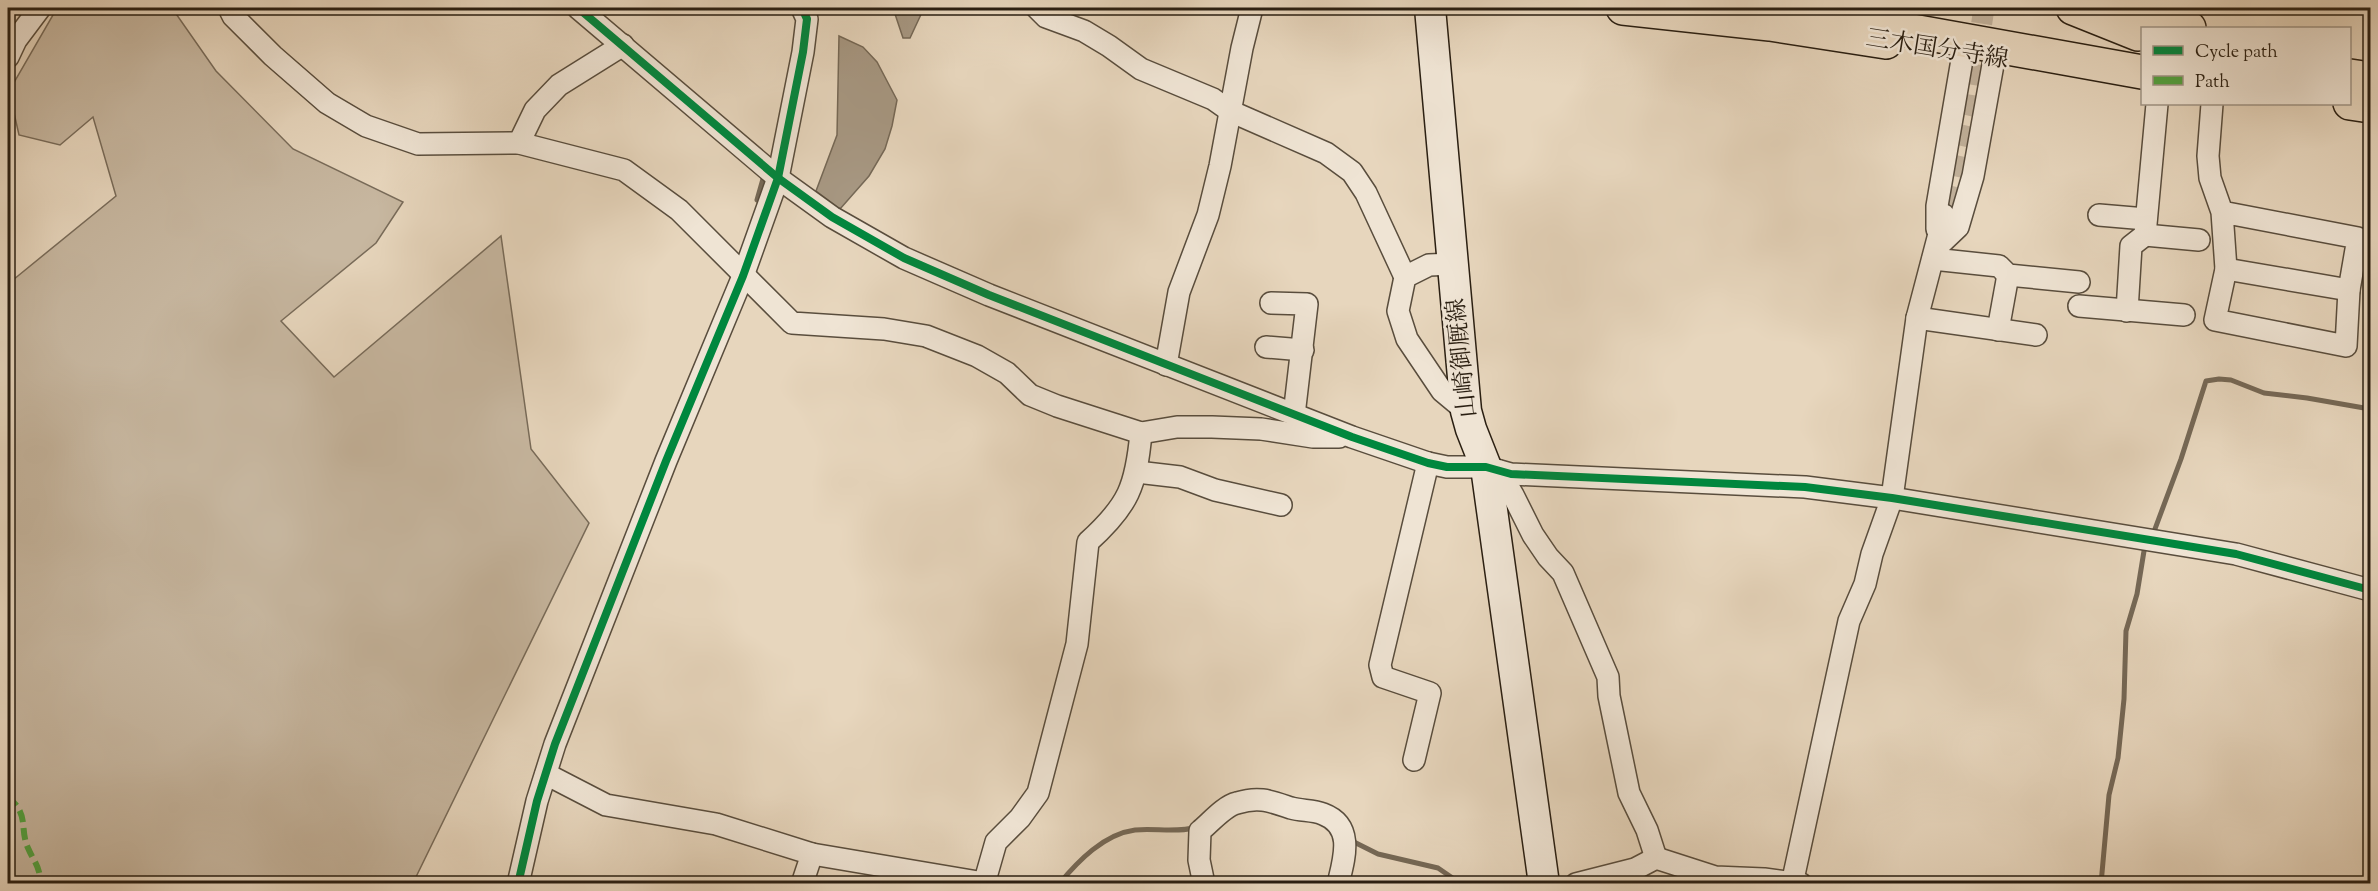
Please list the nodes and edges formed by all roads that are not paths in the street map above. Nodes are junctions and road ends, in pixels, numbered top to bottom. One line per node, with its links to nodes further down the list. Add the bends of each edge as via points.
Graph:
1 (40, 8): 18 (street)
2 (229, 8): 30 (street, via 273,56 327,103 366,126 418,144)
3 (578, 8): 16 (street)
4 (802, 8): 31 (street, via 807,19 804,41)
5 (1037, 8): 29 (street, via 1046,17 1084,31 1140,69 1213,99)
6 (1252, 8): 29 (street)
7 (1430, 8): 38 (main road, 山崎御厩線)
8 (1623, 8): 17 (main road, 三木国分寺線, via 1770,24)
9 (1784, 8): 19 (main road)
10 (2073, 8): 15 (main road)
11 (2111, 8): 13 (main road)
12 (2140, 8): 14 (main road)
13 (2158, 27)
14 (2187, 27)
15 (2141, 36)
16 (623, 45): 30 (street, via 560,85 535,111); 31 (street)
17 (1979, 56): 22 (main road, 三木国分寺線); 37 (street, via 1937,206); 37 (street, via 1973,176 1958,226)
18 (8, 57)
19 (2141, 72)
20 (2351, 72): 23 (main road)
21 (2351, 76): 23 (main road)
22 (2141, 80)
23 (2370, 80): 24 (main road)
24 (2351, 82)
25 (2351, 104): 28 (main road)
26 (2157, 105): 35 (street)
27 (2212, 105): 32 (street, via 2210,178)
28 (2370, 106)
29 (1230, 111): 42 (street, via 1326,153 1352,172 1366,193); 54 (street, via 1208,215 1179,292)
30 (519, 143): 41 (street, via 624,170 679,210)
31 (777, 178): 41 (street); 54 (street, via 832,217 904,258 989,296)
32 (2222, 212): 39 (street); 44 (street, via 2358,238)
33 (1944, 215): 37 (street)
34 (2099, 215): 35 (street)
35 (2146, 227): 36 (street); 47 (street, via 2130,246)
36 (2199, 240)
37 (1935, 253): 40 (street, via 1998,266); 49 (street)
38 (1453, 264): 42 (street, via 1430,265); 55 (main road, 山崎御厩線)
39 (2226, 269): 44 (street); 44 (street, via 2215,320 2346,346)
40 (2008, 274): 43 (street); 50 (street)
41 (743, 276): 57 (street, via 792,323 926,336 1007,373 1030,395); 66 (street, via 666,461)
42 (1405, 278): 55 (street, via 1398,311 1407,339 1442,391)
43 (2079, 282)
44 (2349, 290)
45 (1271, 303): 53 (street, via 1307,304)
46 (2079, 306): 47 (street)
47 (2127, 311): 48 (street)
48 (2184, 315)
49 (1917, 318): 50 (street); 62 (street)
50 (1998, 330): 51 (street)
51 (2036, 335)
52 (1266, 347): 53 (street)
53 (1303, 350): 56 (street)
54 (1166, 365): 56 (street)
55 (1466, 411): 60 (main road, 山崎御厩線, via 1470,429)
56 (1294, 415): 58 (street)
57 (1141, 433): 58 (street, via 1212,426 1313,437); 61 (street)
58 (1352, 437): 59 (street)
59 (1428, 463): 60 (street); 65 (street, via 1380,665 1383,677 1430,693)
60 (1492, 469): 62 (street, via 1557,478 1805,488); 68 (street, via 1513,495 1533,536 1563,573 1608,676 1629,794); 75 (main road, 山崎御厩線)
61 (1137, 472): 63 (street, via 1180,477 1215,490); 69 (street, via 1126,500 1088,542 1077,644 1038,794 996,842)
62 (1892, 498): 64 (street, via 2268,561); 70 (street, via 1849,621)
63 (1281, 505)
64 (2370, 590)
65 (1414, 760)
66 (546, 774): 67 (street, via 606,805 716,824); 71 (street)
67 (812, 854): 69 (street); 72 (street)
68 (1656, 858): 70 (street, via 1715,877); 76 (street, via 1635,869)
69 (984, 883)
70 (1796, 883)
71 (518, 884)
72 (802, 884)
73 (1204, 884): 74 (street, via 1199,860 1200,831 1234,803 1255,799 1325,814 1344,837)
74 (1338, 884)
75 (1544, 884)
76 (1576, 884)

